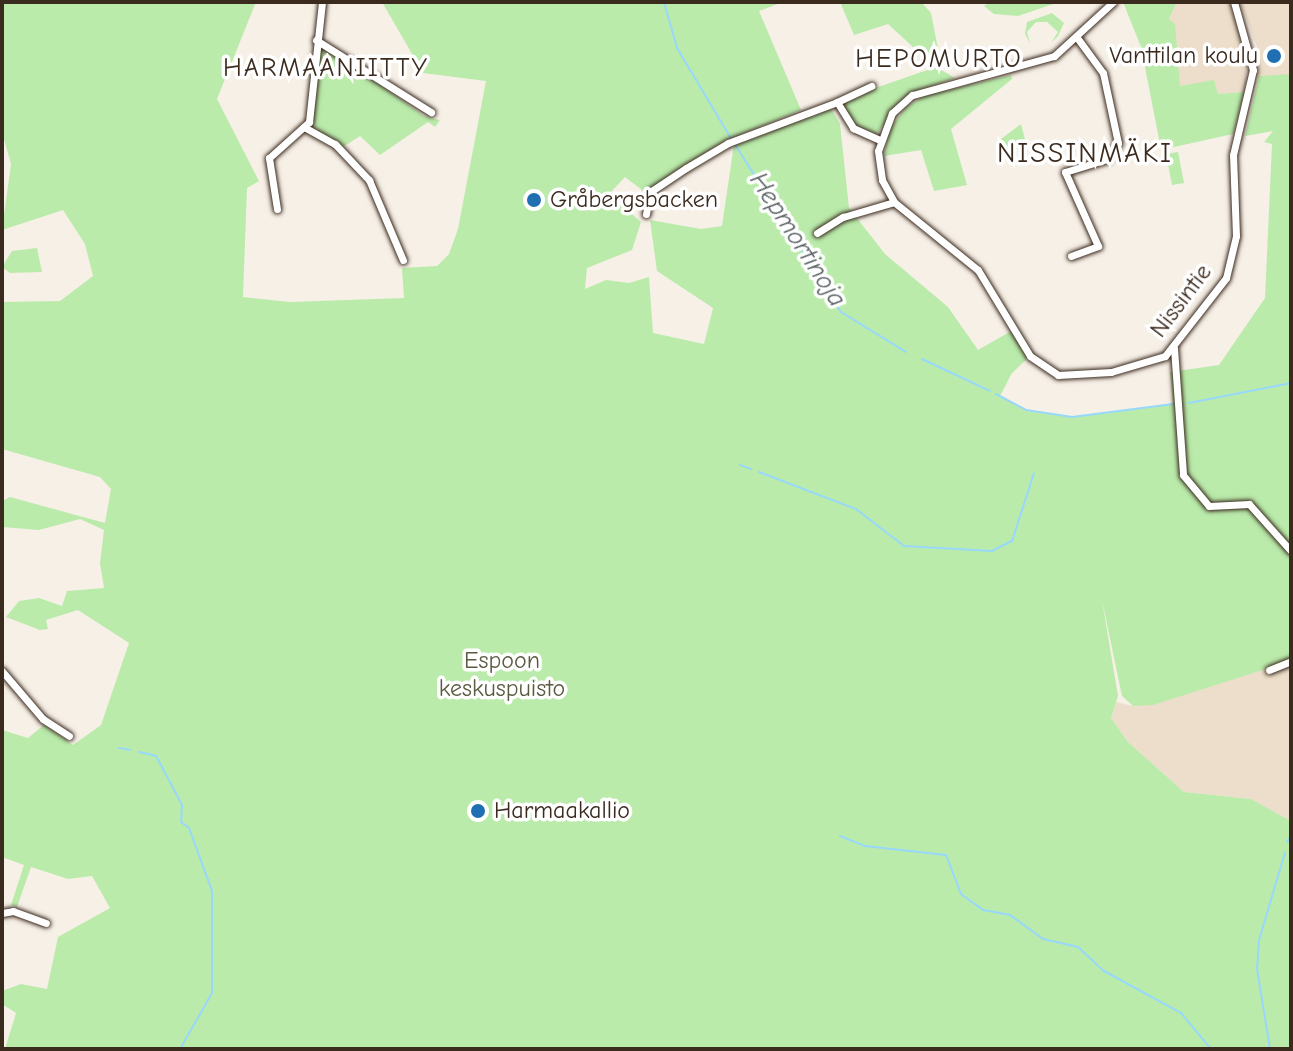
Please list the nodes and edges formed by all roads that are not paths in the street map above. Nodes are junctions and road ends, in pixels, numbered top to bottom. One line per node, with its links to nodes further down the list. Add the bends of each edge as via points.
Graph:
1 (322, 2): 5 (street)
2 (1113, 2): 4 (street)
3 (1234, 2): 17 (street, Nissintie, via 1253,70 1232,172 1234,252 1218,291)
4 (1078, 39): 10 (street, via 1042,61 912,95 892,113); 15 (street, via 1103,73 1118,143 1107,159 1065,172 1098,246)
5 (316, 40): 8 (street); 9 (street, via 310,115)
6 (872, 86): 7 (street)
7 (837, 102): 10 (street, via 853,128); 13 (street, via 728,143 650,192)
8 (431, 112)
9 (304, 127): 12 (street, via 269,158); 16 (street, via 335,144 369,180)
10 (880, 140): 11 (street, Nissintie, via 880,168)
11 (894, 202): 14 (street, via 843,217); 17 (street, Nissintie, via 985,277 1030,356 1048,372 1072,377 1111,372 1153,362)
12 (277, 209)
13 (646, 214)
14 (817, 233)
15 (1071, 256)
16 (403, 260)
17 (1174, 348): 18 (street, via 1183,475 1209,506 1249,504)
18 (1291, 551)
19 (1291, 661): 20 (street)
20 (1269, 670)
21 (2, 671): 22 (street, via 43,719)
22 (69, 736)
23 (2, 913): 24 (street, via 13,911)
24 (46, 923)

